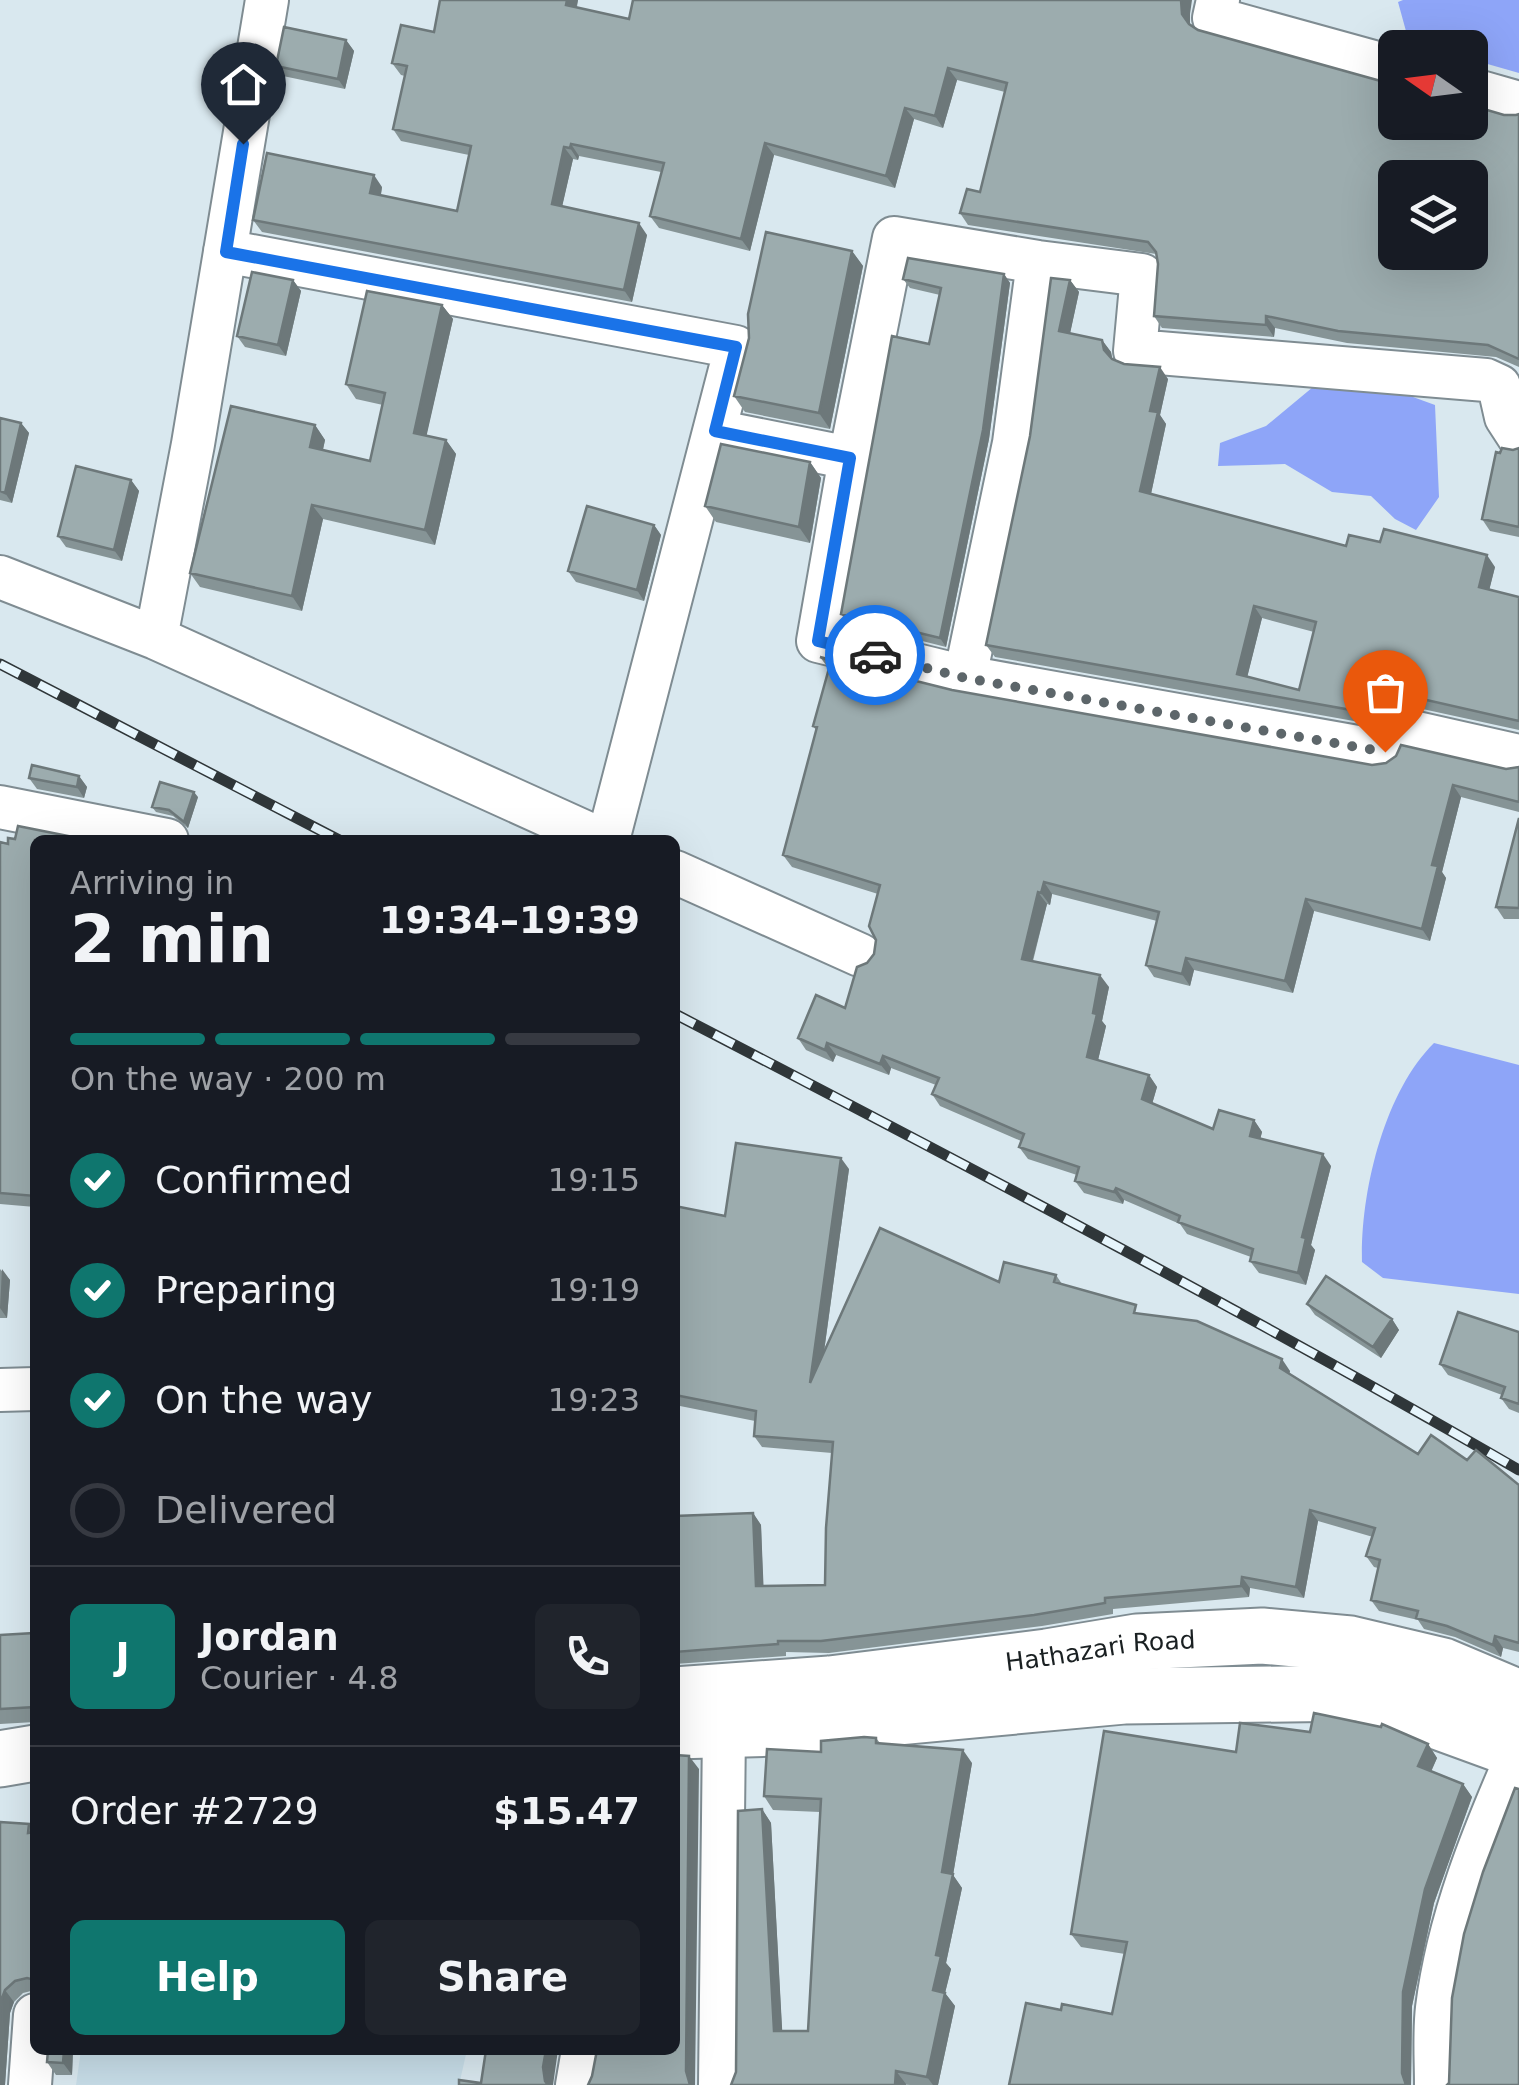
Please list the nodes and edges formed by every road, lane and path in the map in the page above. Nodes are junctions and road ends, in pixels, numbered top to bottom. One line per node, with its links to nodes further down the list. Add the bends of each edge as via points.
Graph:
1 (267, 0): 6 (street)
2 (1218, 0): 3 (street, via 1214,18)
3 (1378, 63)
4 (1488, 94): 5 (street)
5 (1519, 103)
6 (226, 252): 8 (street, via 736,347); 12 (street)
7 (1038, 262): 9 (street, via 1142,275 1135,351 1486,380 1500,386 1506,417); 10 (street, via 894,238); 13 (street, via 1014,443)
8 (715, 431): 10 (street); 18 (street)
9 (1519, 437)
10 (850, 458): 13 (street, via 818,641)
11 (0, 577): 12 (street)
12 (156, 638): 17 (street)
13 (965, 678): 14 (street, via 1385,752 1390,727)
14 (1519, 756)
15 (0, 807): 16 (street)
16 (141, 835)
17 (594, 835)
18 (606, 835)
19 (680, 874): 20 (street)
20 (860, 955)
21 (30, 1389): 22 (street)
22 (0, 1390)
23 (680, 1695): 24 (highway, Hathazari Road, via 830,1684 1137,1642 1262,1636 1350,1644 1443,1666)
24 (1519, 1698)
25 (699, 1730): 26 (highway, Hathazari Road, via 1124,1696 1360,1693); 35 (street)
26 (1519, 1752): 36 (street, via 1449,1943 1437,2011)
27 (30, 1753): 28 (highway)
28 (0, 1759)
29 (30, 1791): 30 (highway)
30 (0, 1796)
31 (32, 2055): 33 (street)
32 (582, 2055): 34 (street)
33 (30, 2085)
34 (577, 2085)
35 (720, 2085)
36 (1436, 2085)

